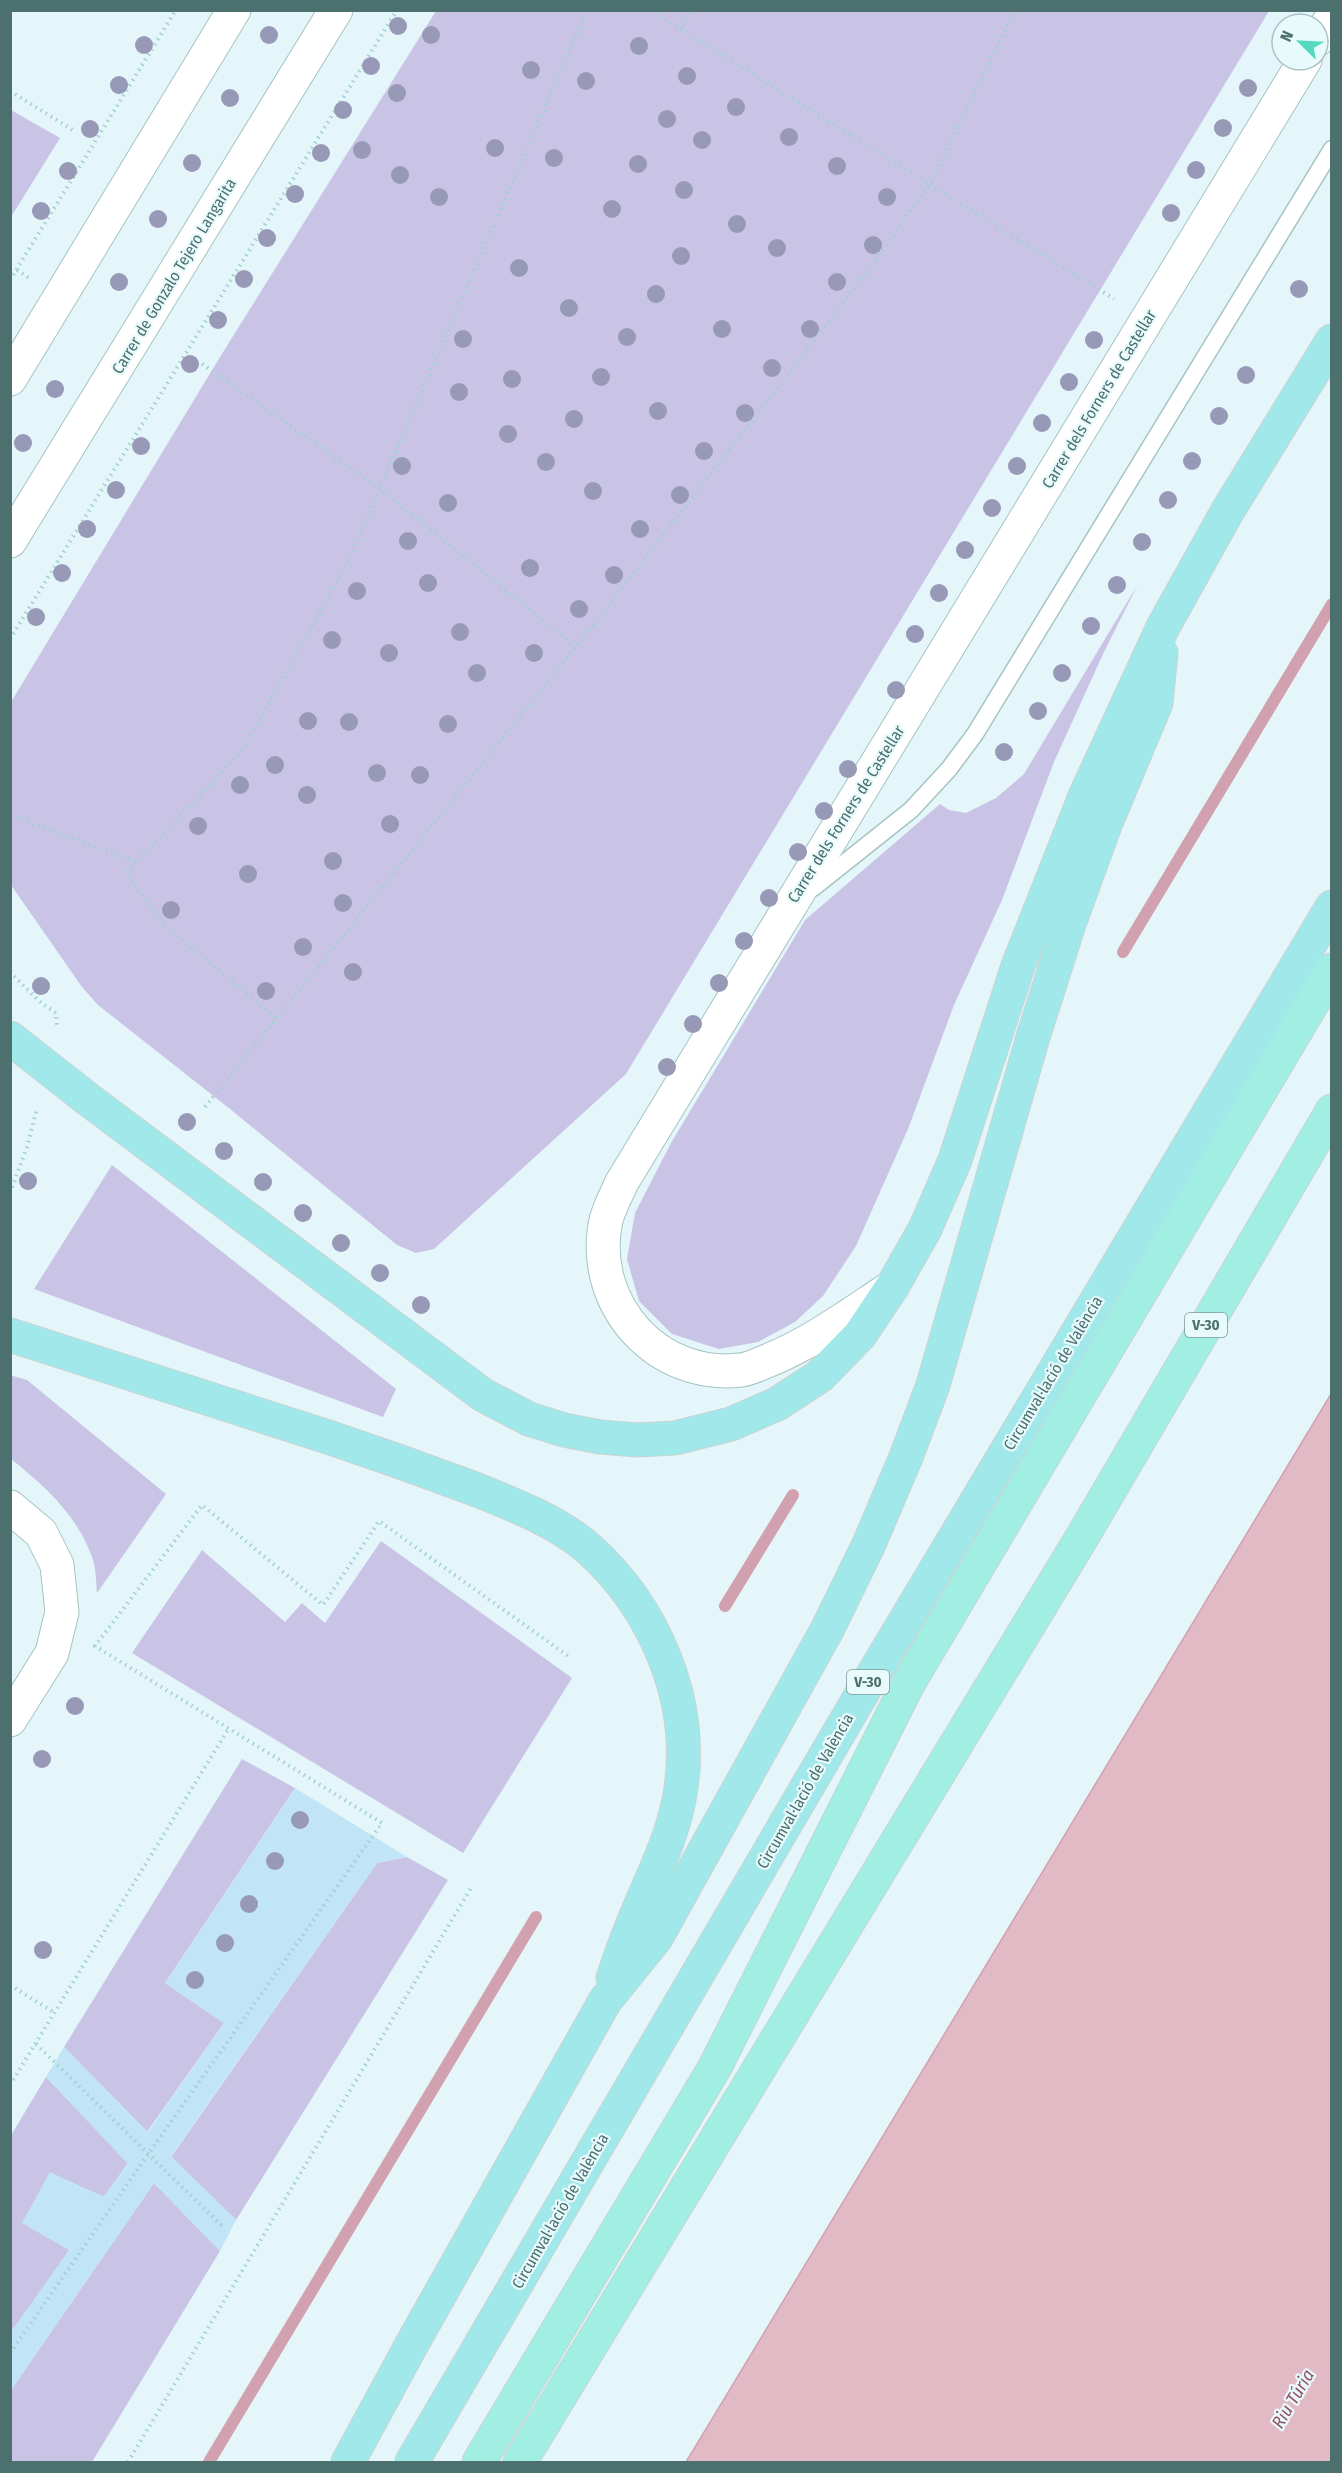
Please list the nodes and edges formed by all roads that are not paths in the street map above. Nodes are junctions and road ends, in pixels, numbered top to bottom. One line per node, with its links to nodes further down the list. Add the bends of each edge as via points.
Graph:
1 (234, 10): 6 (street)
2 (336, 10): 7 (street, Carrer de Gonzalo Tejero Langarita)
3 (1298, 72): 10 (street, Carrer dels Forners de Castellar)
4 (1332, 149): 10 (lane, via 975,734 912,810)
5 (1332, 341): 8 (highway, via 1227,512)
6 (10, 379)
7 (10, 541)
8 (1163, 627): 14 (highway, via 1086,794 1018,966 955,1160 926,1229); 18 (highway, via 1156,703 1069,924 943,1353 906,1457 869,1544 816,1649 656,1938)
9 (1332, 907): 20 (highway, Circumval·lació de València / V-30, via 871,1678)
10 (785, 912): 14 (street, Carrer dels Forners de Castellar, via 622,1182 605,1223 606,1278 624,1318 641,1338 678,1362 711,1370 743,1370 793,1350)
11 (1332, 970): 21 (highway, via 908,1684 716,2067)
12 (10, 1038): 14 (highway, via 483,1395 529,1419 564,1430 638,1440 675,1438 731,1424 777,1404 820,1376 860,1335)
13 (1332, 1111): 22 (highway, V-30, via 1081,1539)
14 (892, 1287)
15 (10, 1335): 18 (highway, via 403,1462 504,1501 548,1521 587,1548 626,1587 655,1633 673,1680 682,1734 682,1787 670,1839)
16 (10, 1507): 17 (street, via 41,1533 57,1565 62,1612 52,1653)
17 (10, 1720)
18 (605, 2001): 19 (highway)
19 (348, 2463)
20 (412, 2463)
21 (479, 2463)
22 (520, 2463)

